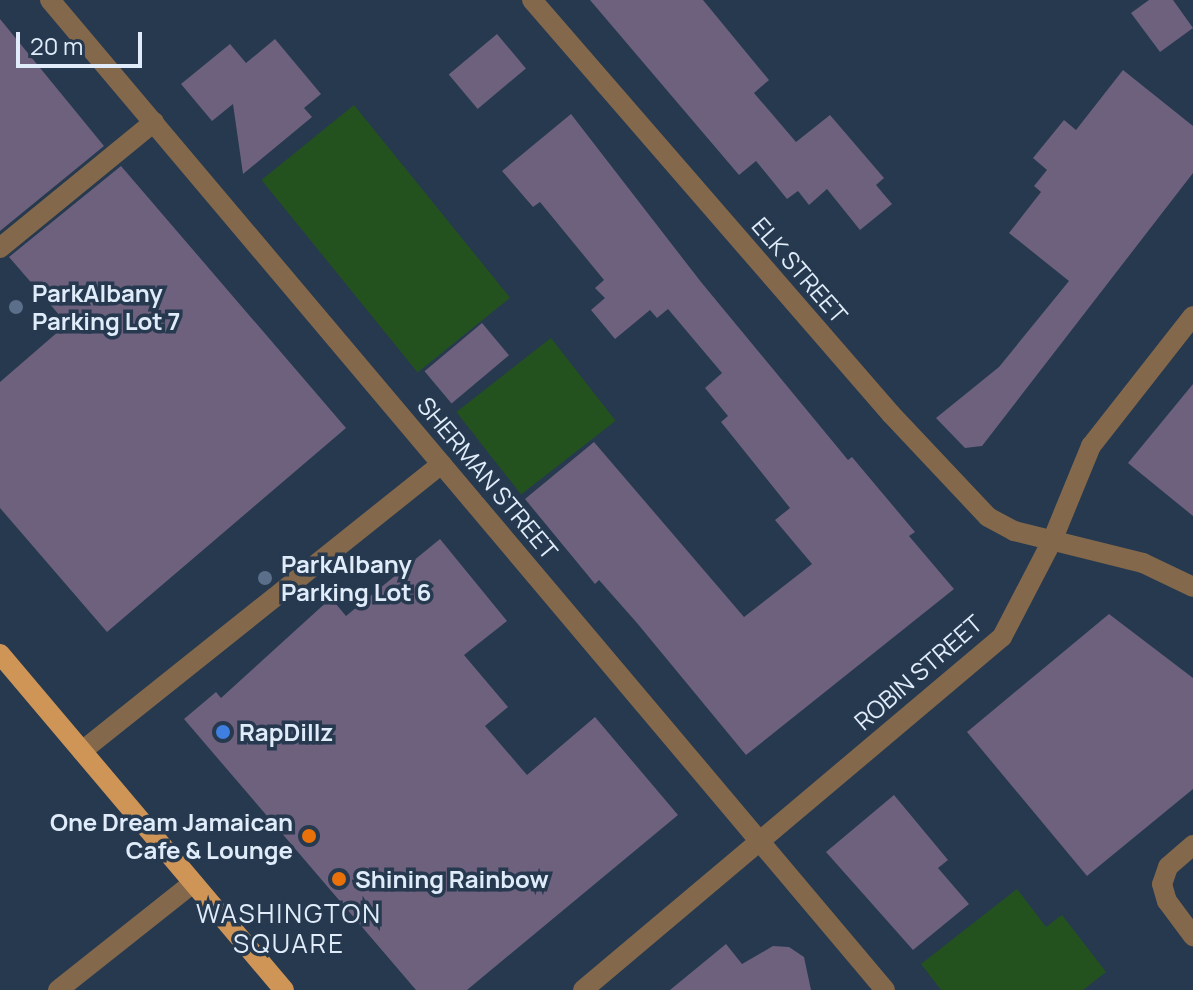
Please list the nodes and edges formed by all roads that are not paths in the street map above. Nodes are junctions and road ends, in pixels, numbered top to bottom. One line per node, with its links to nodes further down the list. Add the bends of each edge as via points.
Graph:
1 (50, 0): 3 (street, SHERMAN STREET)
2 (532, 0): 7 (street, ELK STREET, via 980,510 1014,531)
3 (154, 122): 4 (street); 6 (street, SHERMAN STREET)
4 (0, 248)
5 (1193, 316): 7 (street, ROBIN STREET, via 1091,446)
6 (442, 464): 10 (street); 11 (street, SHERMAN STREET)
7 (1052, 541): 8 (street, ELK STREET, via 1143,563); 11 (street, ROBIN STREET, via 1002,637)
8 (1193, 587)
9 (0, 654): 10 (main road)
10 (82, 751): 13 (main road)
11 (760, 841): 17 (street, ROBIN STREET); 18 (street, SHERMAN STREET)
12 (1193, 845): 14 (street, via 1168,867 1162,884 1167,901)
13 (193, 883): 15 (street); 16 (main road)
14 (1193, 936)
15 (58, 990)
16 (284, 990)
17 (583, 990)
18 (885, 990)

